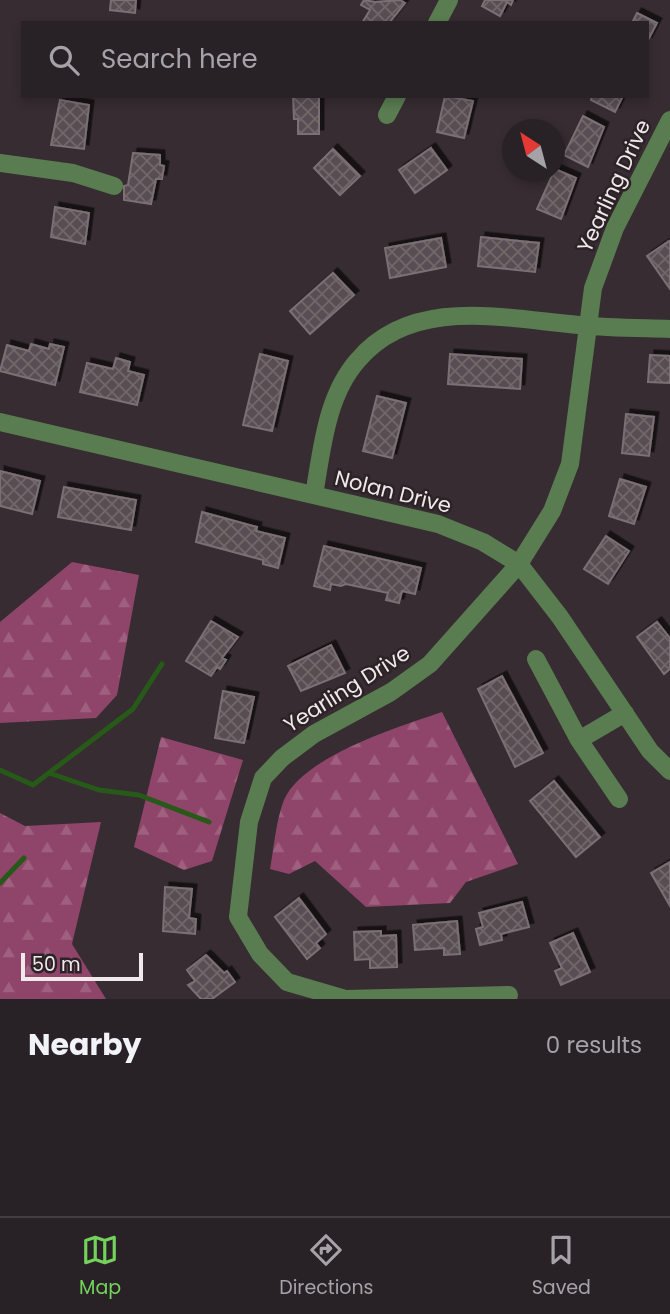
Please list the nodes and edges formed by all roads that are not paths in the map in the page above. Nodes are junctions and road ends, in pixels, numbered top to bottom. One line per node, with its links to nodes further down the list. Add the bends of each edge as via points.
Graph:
1 (449, 0): 2 (street)
2 (438, 21)
3 (396, 98): 4 (street)
4 (387, 115)
5 (670, 120): 8 (street, Yearling Drive, via 615,228 593,288)
6 (0, 163): 7 (street, via 73,173)
7 (114, 186)
8 (588, 326): 9 (street); 11 (street, via 459,314 418,321 380,340 357,360 336,398 323,439); 12 (street, Yearling Drive, via 570,464 552,511)
9 (670, 329)
10 (0, 422): 11 (street, Nolan Drive)
11 (314, 495): 12 (street, Nolan Drive, via 438,524 483,542)
12 (519, 564): 14 (street, Nolan Drive); 18 (street, Yearling Drive, via 430,664 391,692 314,734 263,778 250,822 238,918 260,954 287,982 345,999)
13 (536, 659): 15 (street)
14 (625, 713): 15 (street); 16 (street, Nolan Drive, via 650,751)
15 (579, 740): 17 (street)
16 (670, 771)
17 (618, 799)
18 (509, 995)

